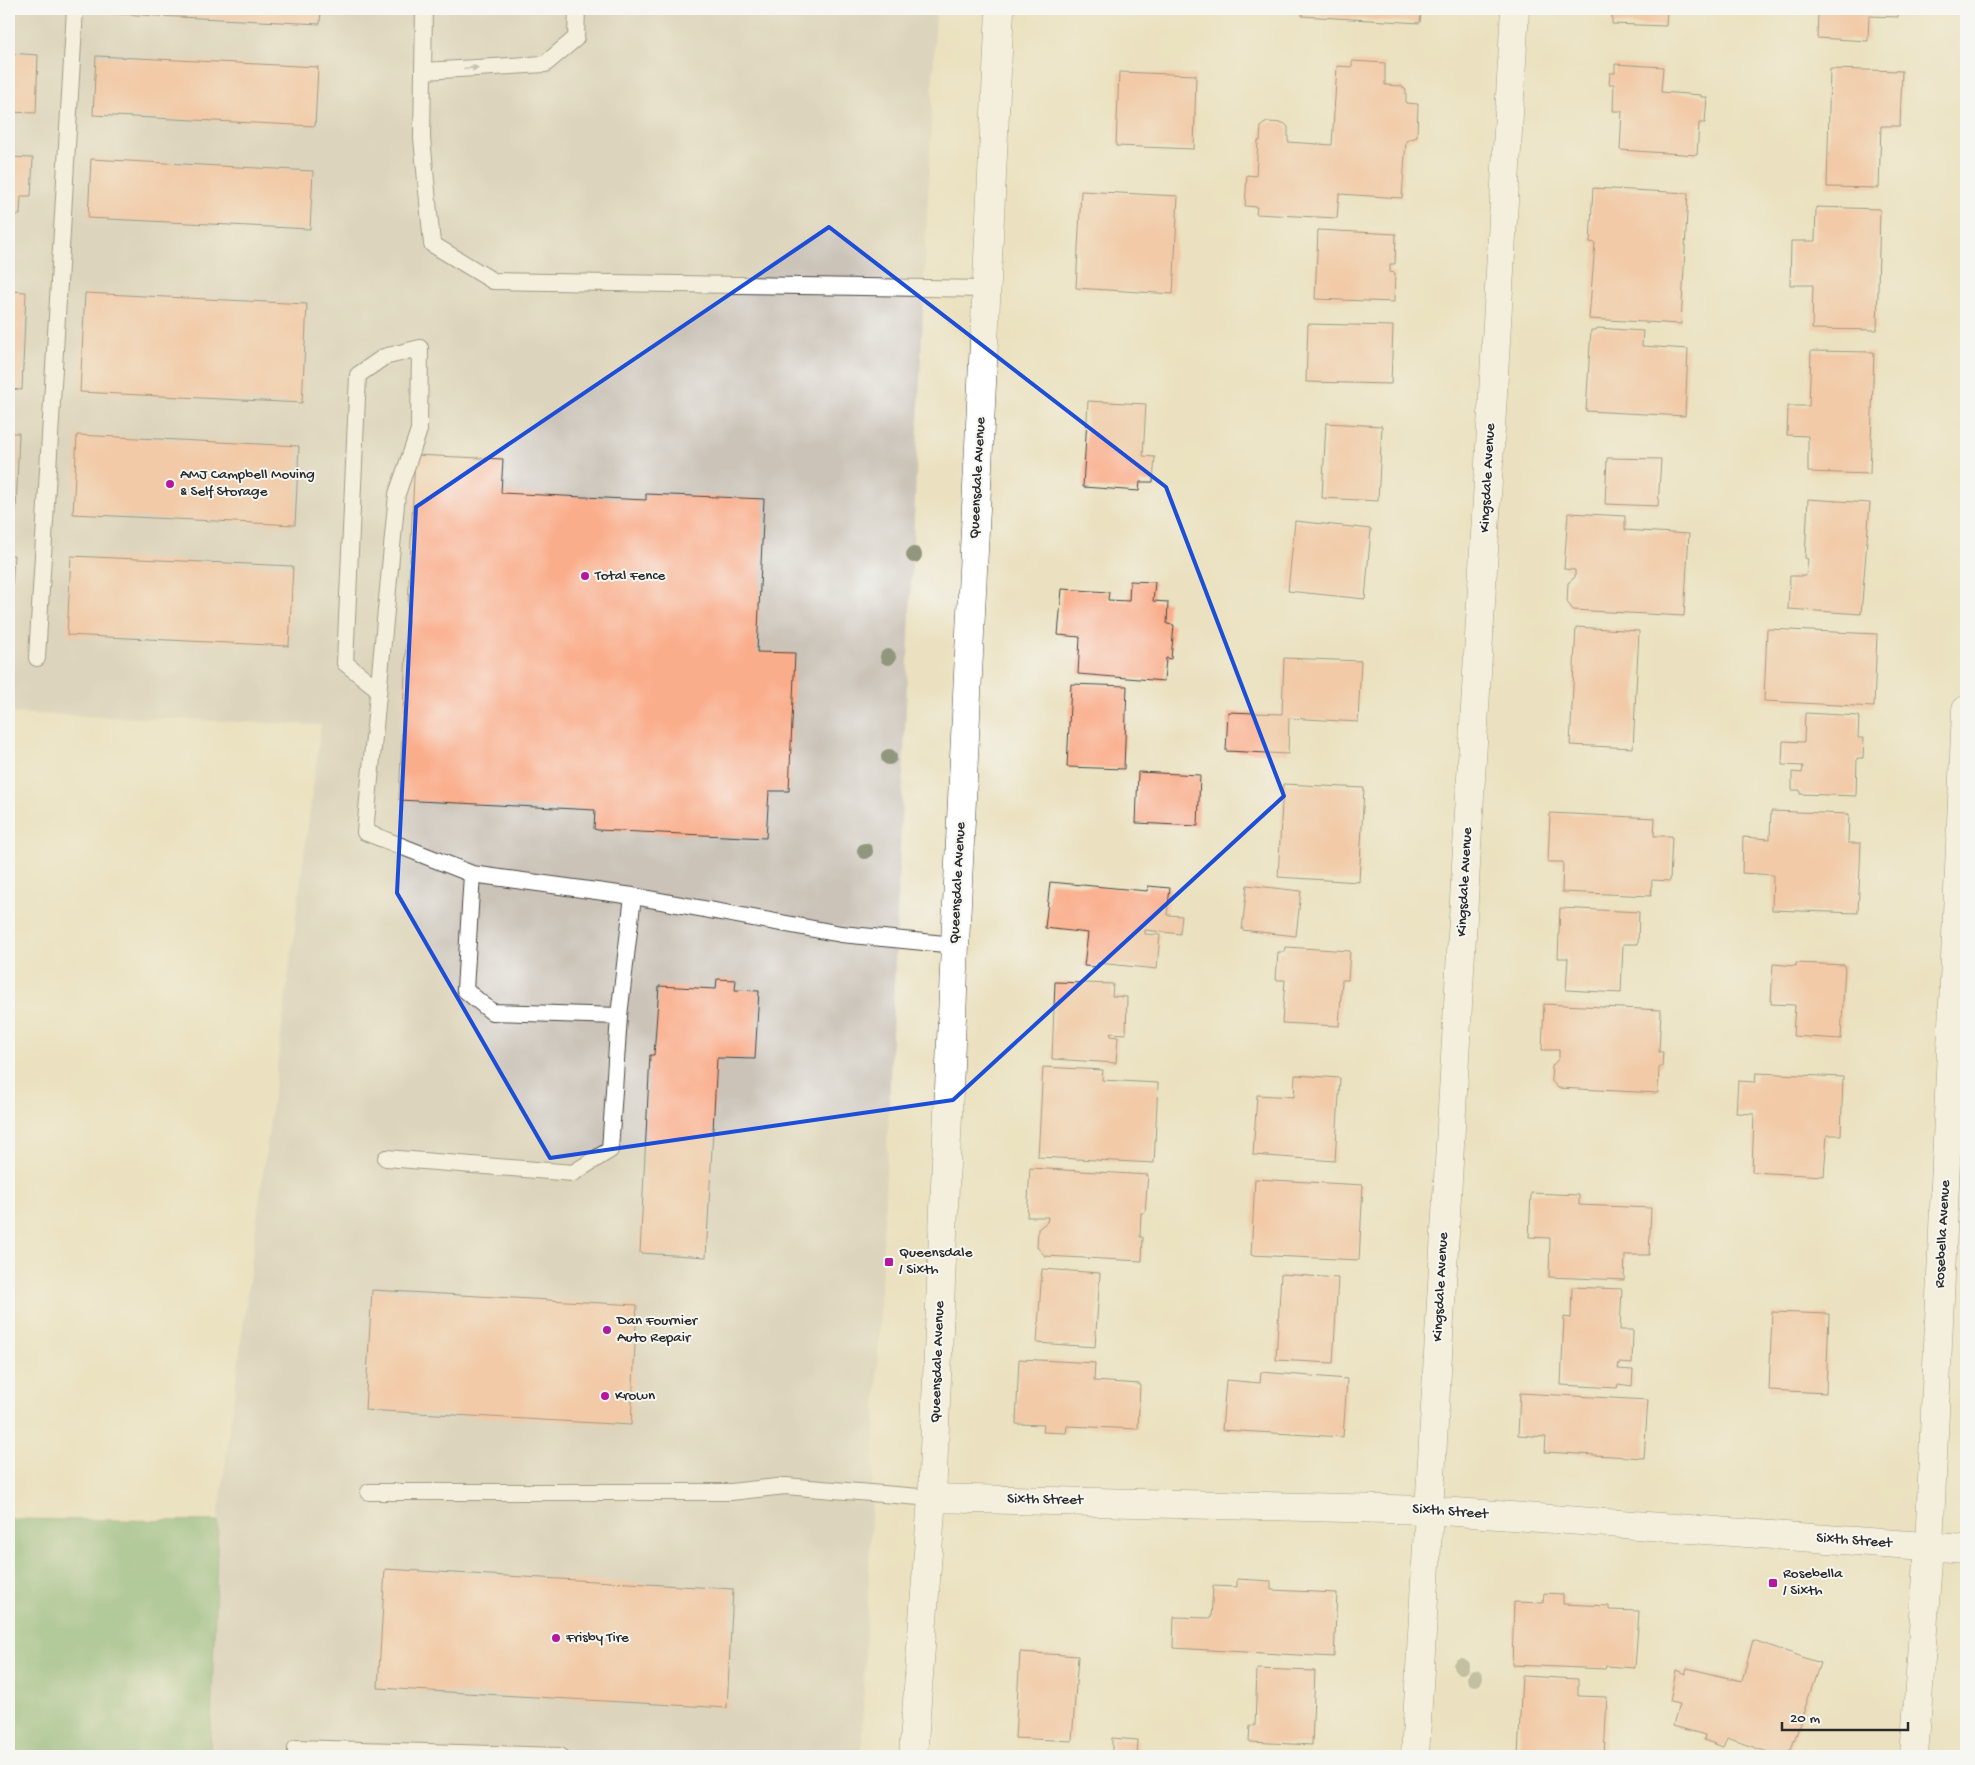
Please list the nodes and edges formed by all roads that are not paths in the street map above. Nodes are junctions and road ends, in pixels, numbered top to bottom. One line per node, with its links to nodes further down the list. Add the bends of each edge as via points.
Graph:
1 (75, 9): 8 (lane)
2 (424, 9): 6 (lane)
3 (577, 9): 6 (lane, one-way to 3, via 545,64 576,38)
4 (1000, 9): 7 (street, Queensdale Avenue)
5 (1515, 9): 18 (street, Kingsdale Avenue)
6 (422, 71): 7 (lane, via 422,138 432,244 494,281)
7 (987, 288): 13 (street, Queensdale Avenue)
8 (37, 658)
9 (378, 689): 9 (lane, via 397,494 418,430 420,348 384,357 358,375 345,663); 11 (lane, via 365,832)
10 (1966, 710): 19 (street, Rosebella Avenue)
11 (472, 874): 12 (lane); 14 (lane, via 465,990 492,1012)
12 (633, 896): 13 (lane, via 841,934); 14 (lane)
13 (955, 945): 17 (street, Queensdale Avenue)
14 (620, 1016): 15 (lane, via 610,1150 573,1174)
15 (386, 1158)
16 (369, 1492): 17 (lane, via 732,1492 785,1486)
17 (932, 1498): 18 (street, Sixth Street); 23 (street, Queensdale Avenue)
18 (1428, 1510): 19 (street, Sixth Street); 24 (street, Kingsdale Avenue)
19 (1929, 1547): 20 (street, Sixth Street); 25 (street, Rosebella Avenue)
20 (1966, 1549)
21 (296, 1756): 22 (lane, via 296,1748)
22 (560, 1756)
23 (914, 1756)
24 (1416, 1756)
25 (1914, 1756)

